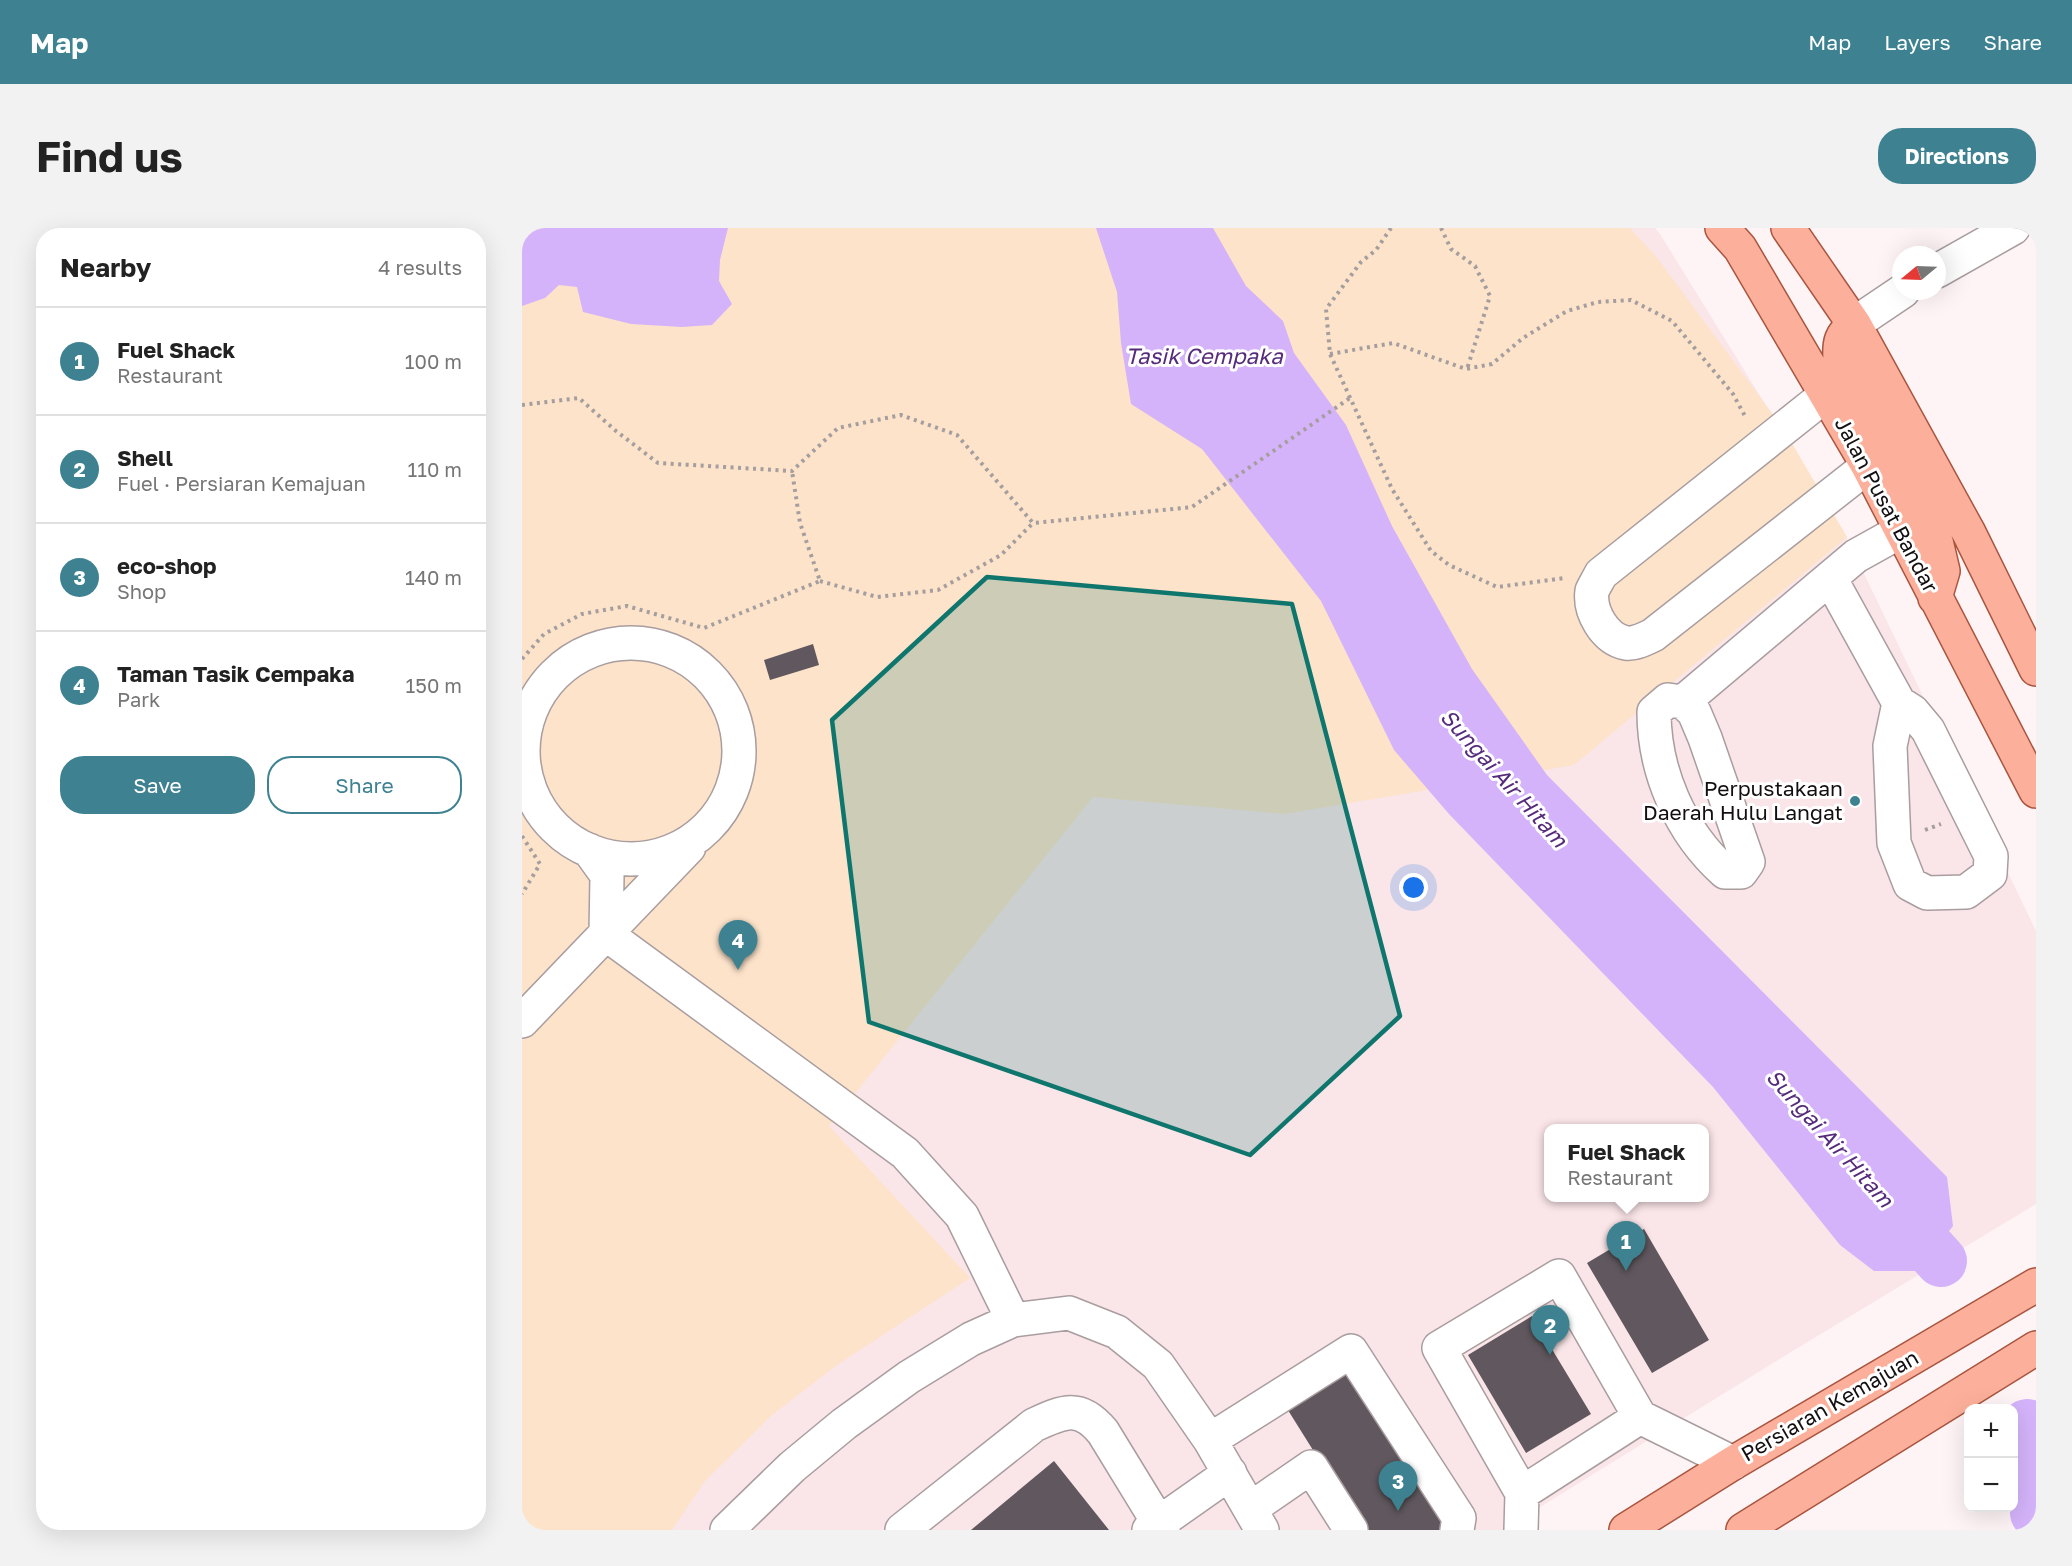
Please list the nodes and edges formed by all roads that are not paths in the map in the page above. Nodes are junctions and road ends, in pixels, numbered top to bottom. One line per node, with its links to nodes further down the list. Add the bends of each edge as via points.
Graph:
1 (1788, 228): 6 (main road)
2 (2013, 228): 4 (street)
3 (1730, 235): 7 (main road, Jalan Pusat Bandar)
4 (1946, 267)
5 (1892, 298): 6 (street)
6 (1854, 324): 11 (main road, via 1843,333 1840,358 1936,541 1943,570); 12 (main road, via 1969,533)
7 (1827, 394): 8 (main road, Jalan Pusat Bandar); 8 (street, via 1601,574 1593,590 1592,605 1597,619 1612,637 1627,643 1653,635)
8 (1868, 466): 9 (main road, Jalan Pusat Bandar)
9 (1901, 531): 10 (street, via 1856,556); 11 (main road, Jalan Pusat Bandar)
10 (1830, 578): 13 (street); 14 (street)
11 (1935, 598): 17 (main road, Jalan Pusat Bandar)
12 (2036, 669)
13 (1683, 702): 13 (street, via 1694,712 1706,738 1737,828 1748,862 1741,872 1725,872 1708,857 1681,818 1661,769 1654,712 1668,700)
14 (1899, 703): 15 (street); 16 (street)
15 (1928, 730): 16 (street, via 1915,729 1903,734); 16 (street, via 1991,856 1990,874 1966,892 1927,893 1910,884 1894,843)
16 (1890, 746)
17 (2036, 791)
18 (702, 833): 19 (street, via 673,852 640,860 605,857); 19 (street, via 724,807 736,774 739,740 728,704 706,673 675,652 639,642 601,646 567,662 541,689 525,723 522,758 530,791 547,821); 20 (street)
19 (589, 850): 20 (street, via 607,875)
20 (606, 934): 21 (street); 23 (street, via 905,1153 962,1216)
21 (522, 1021)
22 (2036, 1286): 27 (main road, Persiaran Kemajuan)
23 (1013, 1320): 26 (street, via 1069,1313 1116,1332 1158,1365); 32 (street, via 971,1339 909,1377 844,1424 792,1467)
24 (2036, 1348): 38 (main road)
25 (1641, 1417): 27 (street); 29 (street); 29 (street, via 1559,1276 1439,1348)
26 (1210, 1440): 28 (street); 35 (street, via 1351,1351 1459,1518)
27 (1733, 1463): 37 (main road, Persiaran Kemajuan)
28 (1230, 1473): 30 (street); 31 (street)
29 (1522, 1493): 36 (street)
30 (1256, 1519): 34 (street, via 1311,1467)
31 (1157, 1527): 33 (street, via 1103,1432 1078,1412 1058,1414 1034,1425)
32 (727, 1530)
33 (902, 1530)
34 (1351, 1530)
35 (1457, 1530)
36 (1521, 1530)
37 (1626, 1530)
38 (1743, 1530)

